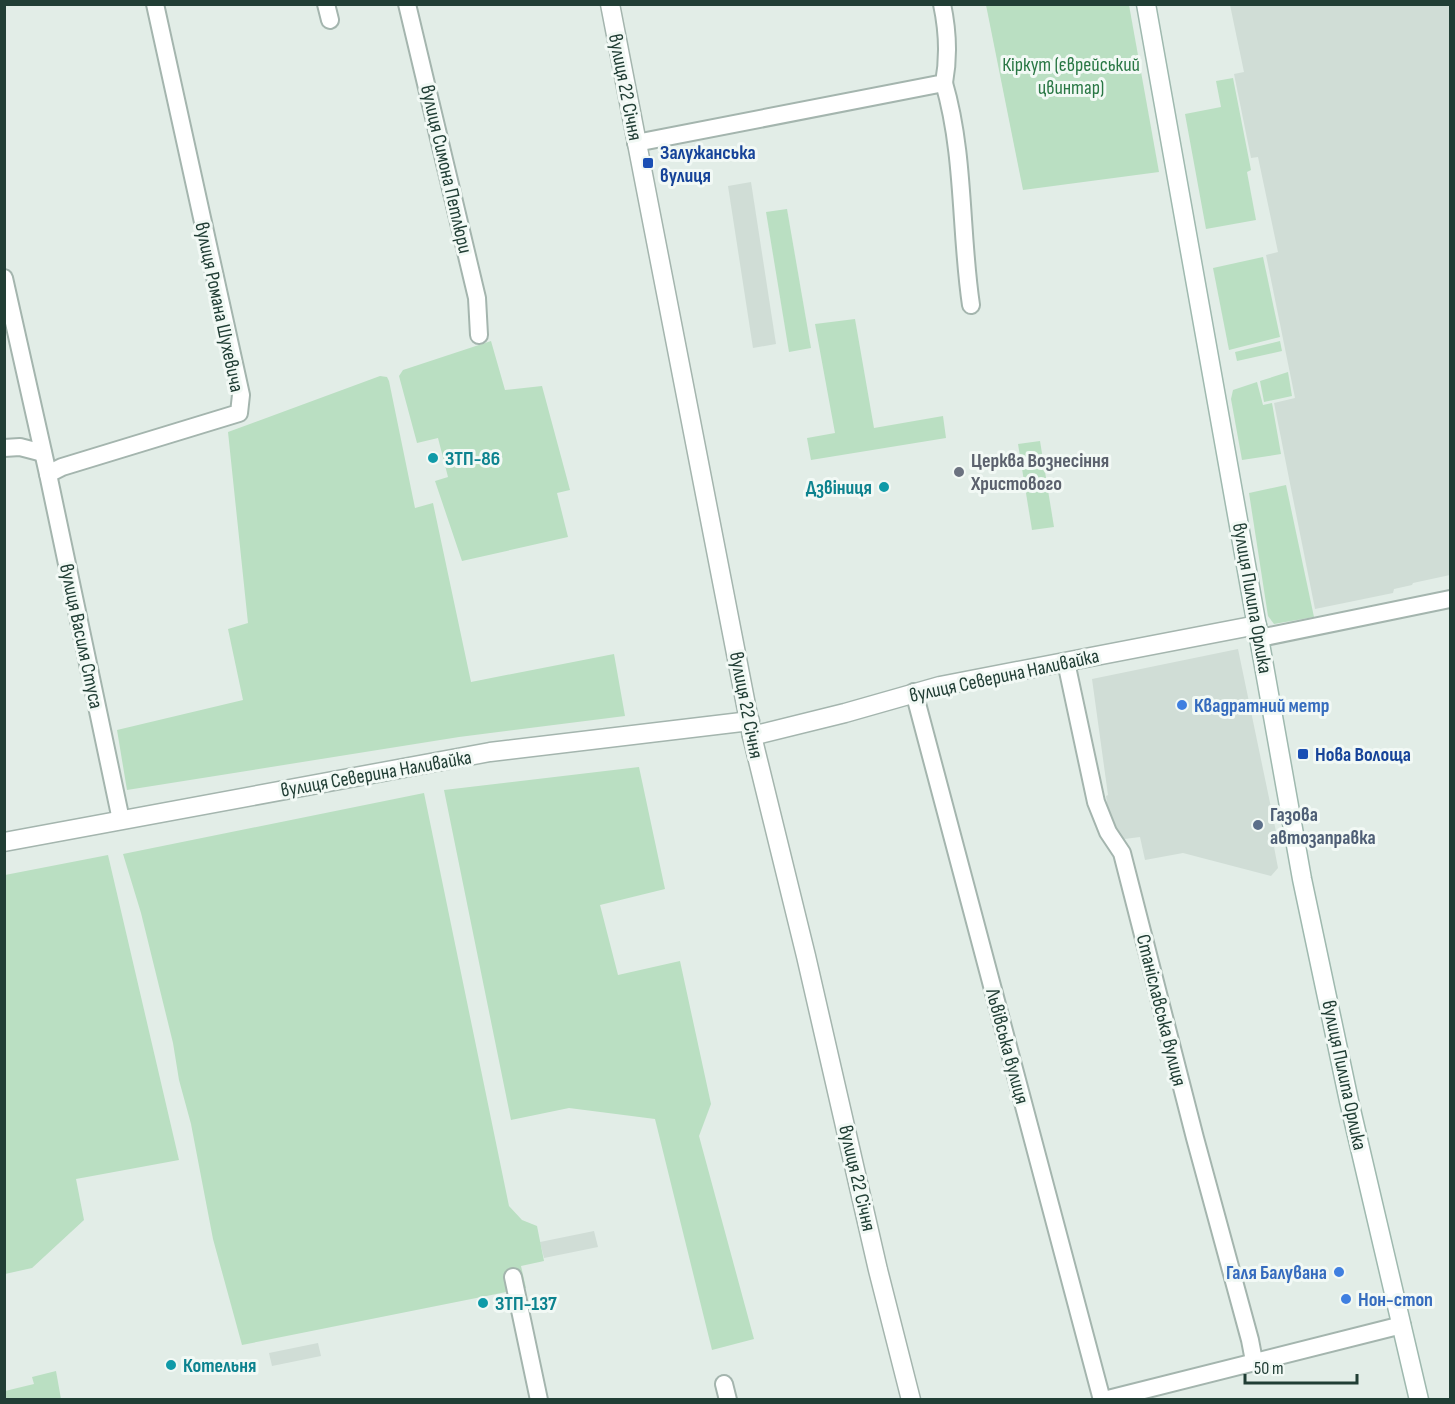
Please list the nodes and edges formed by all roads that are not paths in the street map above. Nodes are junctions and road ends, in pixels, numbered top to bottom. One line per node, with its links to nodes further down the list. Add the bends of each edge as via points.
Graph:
1 (155, 4): 13 (street, вулиця Романа Шухевича, via 241,396 239,413)
2 (407, 4): 10 (street, вулиця Симона Петлюри, via 477,298)
3 (610, 4): 7 (street, вулиця 22 Січня)
4 (942, 4): 6 (street, via 948,61)
5 (1146, 4): 15 (street, вулиця Пилипа Орлика)
6 (944, 84): 7 (street); 9 (street, via 958,156)
7 (636, 143): 18 (street, вулиця 22 Січня)
8 (4, 278): 12 (street, вулиця Василя Стуса)
9 (971, 305)
10 (478, 335)
11 (4, 448): 12 (street, via 20,447)
12 (43, 453): 13 (street, вулиця Василя Стуса)
13 (48, 474): 19 (street, вулиця Василя Стуса)
14 (1450, 599): 15 (street, вулиця Северина Наливайка)
15 (1258, 631): 16 (street, вулиця Северина Наливайка); 22 (street, вулиця Пилипа Орлика, via 1302,879)
16 (1066, 662): 17 (street, вулиця Северина Наливайка); 23 (street, Станіславська вулиця, via 1096,802 1122,853)
17 (914, 692): 18 (street, вулиця Северина Наливайка, via 845,713); 26 (street, Львівська вулиця)
18 (751, 729): 19 (street, вулиця Северина Наливайка, via 490,752); 25 (street, вулиця 22 Січня)
19 (121, 820): 20 (street, вулиця Северина Наливайка)
20 (4, 842)
21 (513, 1277): 24 (street)
22 (1402, 1325): 23 (street); 27 (street, вулиця Пилипа Орлика)
23 (1254, 1361): 26 (street)
24 (539, 1400)
25 (911, 1400)
26 (1103, 1400)
27 (1419, 1400)

